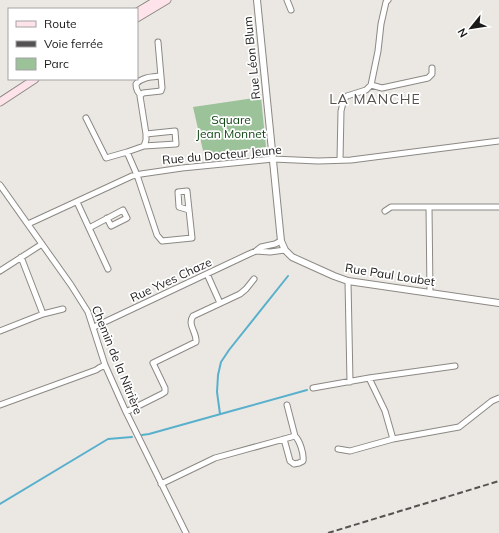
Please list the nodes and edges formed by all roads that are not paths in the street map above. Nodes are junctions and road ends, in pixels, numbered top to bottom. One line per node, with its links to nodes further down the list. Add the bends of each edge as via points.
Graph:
1 (157, 0): 7 (main road)
2 (167, 0): 8 (main road)
3 (287, 0): 6 (street)
4 (388, 0): 13 (street, via 381,24)
5 (256, 2): 21 (street, Rue Léon Blum)
6 (291, 10)
7 (138, 11)
8 (138, 17)
9 (158, 42): 11 (street)
10 (432, 68): 13 (street, via 432,74 428,78 382,88)
11 (161, 76): 14 (street, via 161,91); 14 (street, via 139,80 136,88)
12 (34, 80): 15 (main road)
13 (371, 85): 22 (street, via 366,90 344,99 341,110)
14 (141, 95): 17 (street)
15 (0, 102)
16 (86, 118): 20 (street, via 106,158)
17 (146, 134): 19 (street); 19 (street, via 175,131 176,144)
18 (499, 141): 22 (street, Rue du Docteur Jeune)
19 (144, 146): 20 (street)
20 (127, 152): 23 (street)
21 (273, 159): 22 (street, Rue du Docteur Jeune); 23 (street, Rue du Docteur Jeune); 33 (street, Rue Léon Blum)
22 (340, 160)
23 (137, 175): 25 (street, Rue du Docteur Jeune); 28 (street, via 157,235 162,241 192,238)
24 (0, 185): 31 (street, Chemin de la Nitrière)
25 (77, 202): 31 (street, Rue du Docteur Jeune); 32 (street)
26 (429, 207): 27 (street); 29 (street, via 391,207); 43 (street)
27 (499, 207)
28 (189, 210)
29 (384, 211)
30 (107, 218): 32 (street)
31 (28, 224): 34 (street, Chemin de la Nitrière)
32 (89, 228): 38 (street)
33 (281, 241): 35 (street, Rue Léon Blum); 36 (street, Rue Yves Chaze)
34 (42, 244): 37 (street); 48 (street, Chemin de la Nitrière, via 88,312)
35 (285, 250): 36 (street, Rue Yves Chaze); 42 (street, Rue Paul Loubet, via 292,258)
36 (256, 251): 40 (street, Rue Yves Chaze)
37 (21, 257): 39 (street); 47 (street)
38 (108, 269)
39 (0, 271)
40 (207, 274): 44 (street); 48 (street, Rue Yves Chaze)
41 (254, 279): 44 (street, via 240,294)
42 (348, 280): 43 (street, Rue Paul Loubet); 53 (street)
43 (430, 293): 45 (street, Rue Paul Loubet)
44 (220, 303): 58 (street, via 191,319 196,342 153,363 165,392)
45 (499, 303)
46 (63, 309): 47 (street)
47 (44, 314): 49 (street)
48 (94, 327): 50 (street, Chemin de la Nitrière)
49 (0, 331)
50 (105, 365): 56 (street); 58 (street, Chemin de la Nitrière)
51 (455, 366): 52 (street)
52 (369, 378): 53 (street); 61 (street, via 385,411)
53 (350, 382): 54 (street)
54 (313, 388)
55 (499, 398): 61 (street, via 459,427)
56 (0, 405)
57 (287, 405): 59 (street)
58 (126, 412): 63 (street, Chemin de la Nitrière)
59 (295, 436): 60 (street); 60 (street, via 298,438 303,457 303,461 299,463 294,464 290,461)
60 (284, 439): 63 (street, via 215,458)
61 (393, 439): 62 (street, via 350,450)
62 (338, 449)
63 (161, 484): 64 (street, Chemin de la Nitrière)
64 (186, 533)

